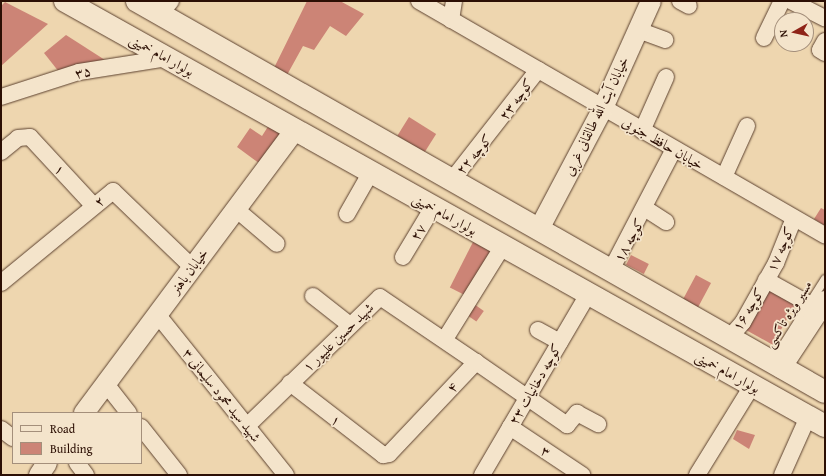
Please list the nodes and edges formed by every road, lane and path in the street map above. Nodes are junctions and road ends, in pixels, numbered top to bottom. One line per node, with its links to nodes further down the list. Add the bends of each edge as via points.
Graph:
1 (65, 1): 14 (main road, بولوار امام خمینی)
2 (137, 1): 8 (main road, بولوار امام خمینی)
3 (420, 1): 10 (street, خیابان حافظ جنوبی)
4 (454, 1): 10 (street)
5 (651, 1): 11 (street, خیابان آیت الله طالقانی غربی)
6 (782, 1): 12 (street)
7 (791, 1): 9 (street)
8 (166, 8): 27 (main road, بولوار امام خمینی)
9 (825, 18)
10 (451, 20): 15 (street, خیابان حافظ جنوبی)
11 (638, 30): 13 (street); 18 (street, خیابان آیت الله طالقانی غربی)
12 (764, 38)
13 (665, 40)
14 (167, 58): 17 (street, ۳۵, via 73,74); 21 (main road, بولوار امام خمینی)
15 (538, 70): 18 (street, خیابان حافظ جنوبی); 20 (street, کوچه ۲۳)
16 (666, 78): 22 (street)
17 (1, 96)
18 (603, 108): 22 (street, خیابان حافظ جنوبی); 35 (street, خیابان آیت الله طالقانی غربی)
19 (747, 126): 26 (street)
20 (495, 128): 27 (street, کوچه ۲۲)
21 (294, 130): 25 (main road, بولوار امام خمینی); 31 (street, خیابان باهنر)
22 (642, 131): 23 (street, خیابان حافظ جنوبی)
23 (674, 149): 26 (street, خیابان حافظ جنوبی); 30 (street, کوچه ۱۸)
24 (1, 152): 28 (street, ۱, via 24,135)
25 (371, 172): 29 (main road, بولوار امام خمینی); 32 (street)
26 (724, 177): 33 (street, خیابان حافظ جنوبی)
27 (452, 180): 35 (main road, بولوار امام خمینی)
28 (94, 206): 40 (street, ۲, via 108,193 119,194); 44 (street, ۲)
29 (433, 207): 38 (main road, بولوار امام خمینی); 39 (street, ۲۷)
30 (646, 209): 34 (street); 41 (street, کوچه ۱۸)
31 (237, 210): 37 (street); 40 (street, خیابان باهنر)
32 (347, 214)
33 (794, 218): 36 (street, خیابان حافظ جنوبی); 43 (street, کوچه ۱۷)
34 (666, 222)
35 (539, 229): 41 (main road, بولوار امام خمینی)
36 (825, 235)
37 (277, 244)
38 (503, 246): 45 (main road, بولوار امام خمینی); 52 (street)
39 (403, 257)
40 (192, 267): 48 (street, خیابان باهنر)
41 (612, 270): 51 (main road, بولوار امام خمینی)
42 (825, 279): 47 (lane, مسیر ویژه تاکسی)
43 (766, 280): 47 (street); 51 (street, کوچه ۱۶, via 743,322)
44 (1, 283)
45 (588, 294): 53 (street, کوچه دخانیات ۲۳); 58 (main road, بولوار امام خمینی)
46 (313, 296): 49 (street)
47 (818, 305): 55 (street)
48 (157, 314): 56 (street, خیابان باهنر); 65 (street, شهید سید محمود سلیمانی ۳)
49 (350, 325): 52 (street, شهید حسین علیپور ۱, via 380,296); 57 (street, شهید حسین علیپور ۱)
50 (538, 330): 53 (street)
51 (730, 337): 55 (main road, بولوار امام خمینی)
52 (445, 339): 54 (street, شهید حسین علیپور ۱)
53 (560, 342): 60 (street, کوچه دخانیات ۲۳)
54 (476, 362): 60 (street); 70 (street, ۴, via 389,454)
55 (777, 365): 59 (main road, بولوار امام خمینی)
56 (106, 384): 61 (street, خیابان باهنر); 62 (street)
57 (290, 384): 65 (street, شهید حسین علیپور ۱); 70 (street, ۱)
58 (752, 386): 63 (main road, بولوار امام خمینی); 79 (street)
59 (825, 392)
60 (526, 400): 64 (street, via 567,425 577,413); 66 (street, کوچه دخانیات ۲۳)
61 (85, 412)
62 (128, 412)
63 (817, 422): 80 (street)
64 (598, 424)
65 (247, 426): 76 (street, شهید سید محمود سلیمانی ۳)
66 (510, 427): 77 (street, کوچه دخانیات ۲۳); 78 (street, ۳)
67 (142, 428): 75 (street)
68 (1, 429): 69 (street)
69 (12, 437)
70 (383, 455)
71 (47, 464): 73 (street)
72 (78, 464): 74 (street)
73 (39, 475)
74 (86, 475)
75 (179, 475)
76 (286, 475)
77 (482, 475)
78 (582, 475)
79 (697, 475)
80 (782, 475)

